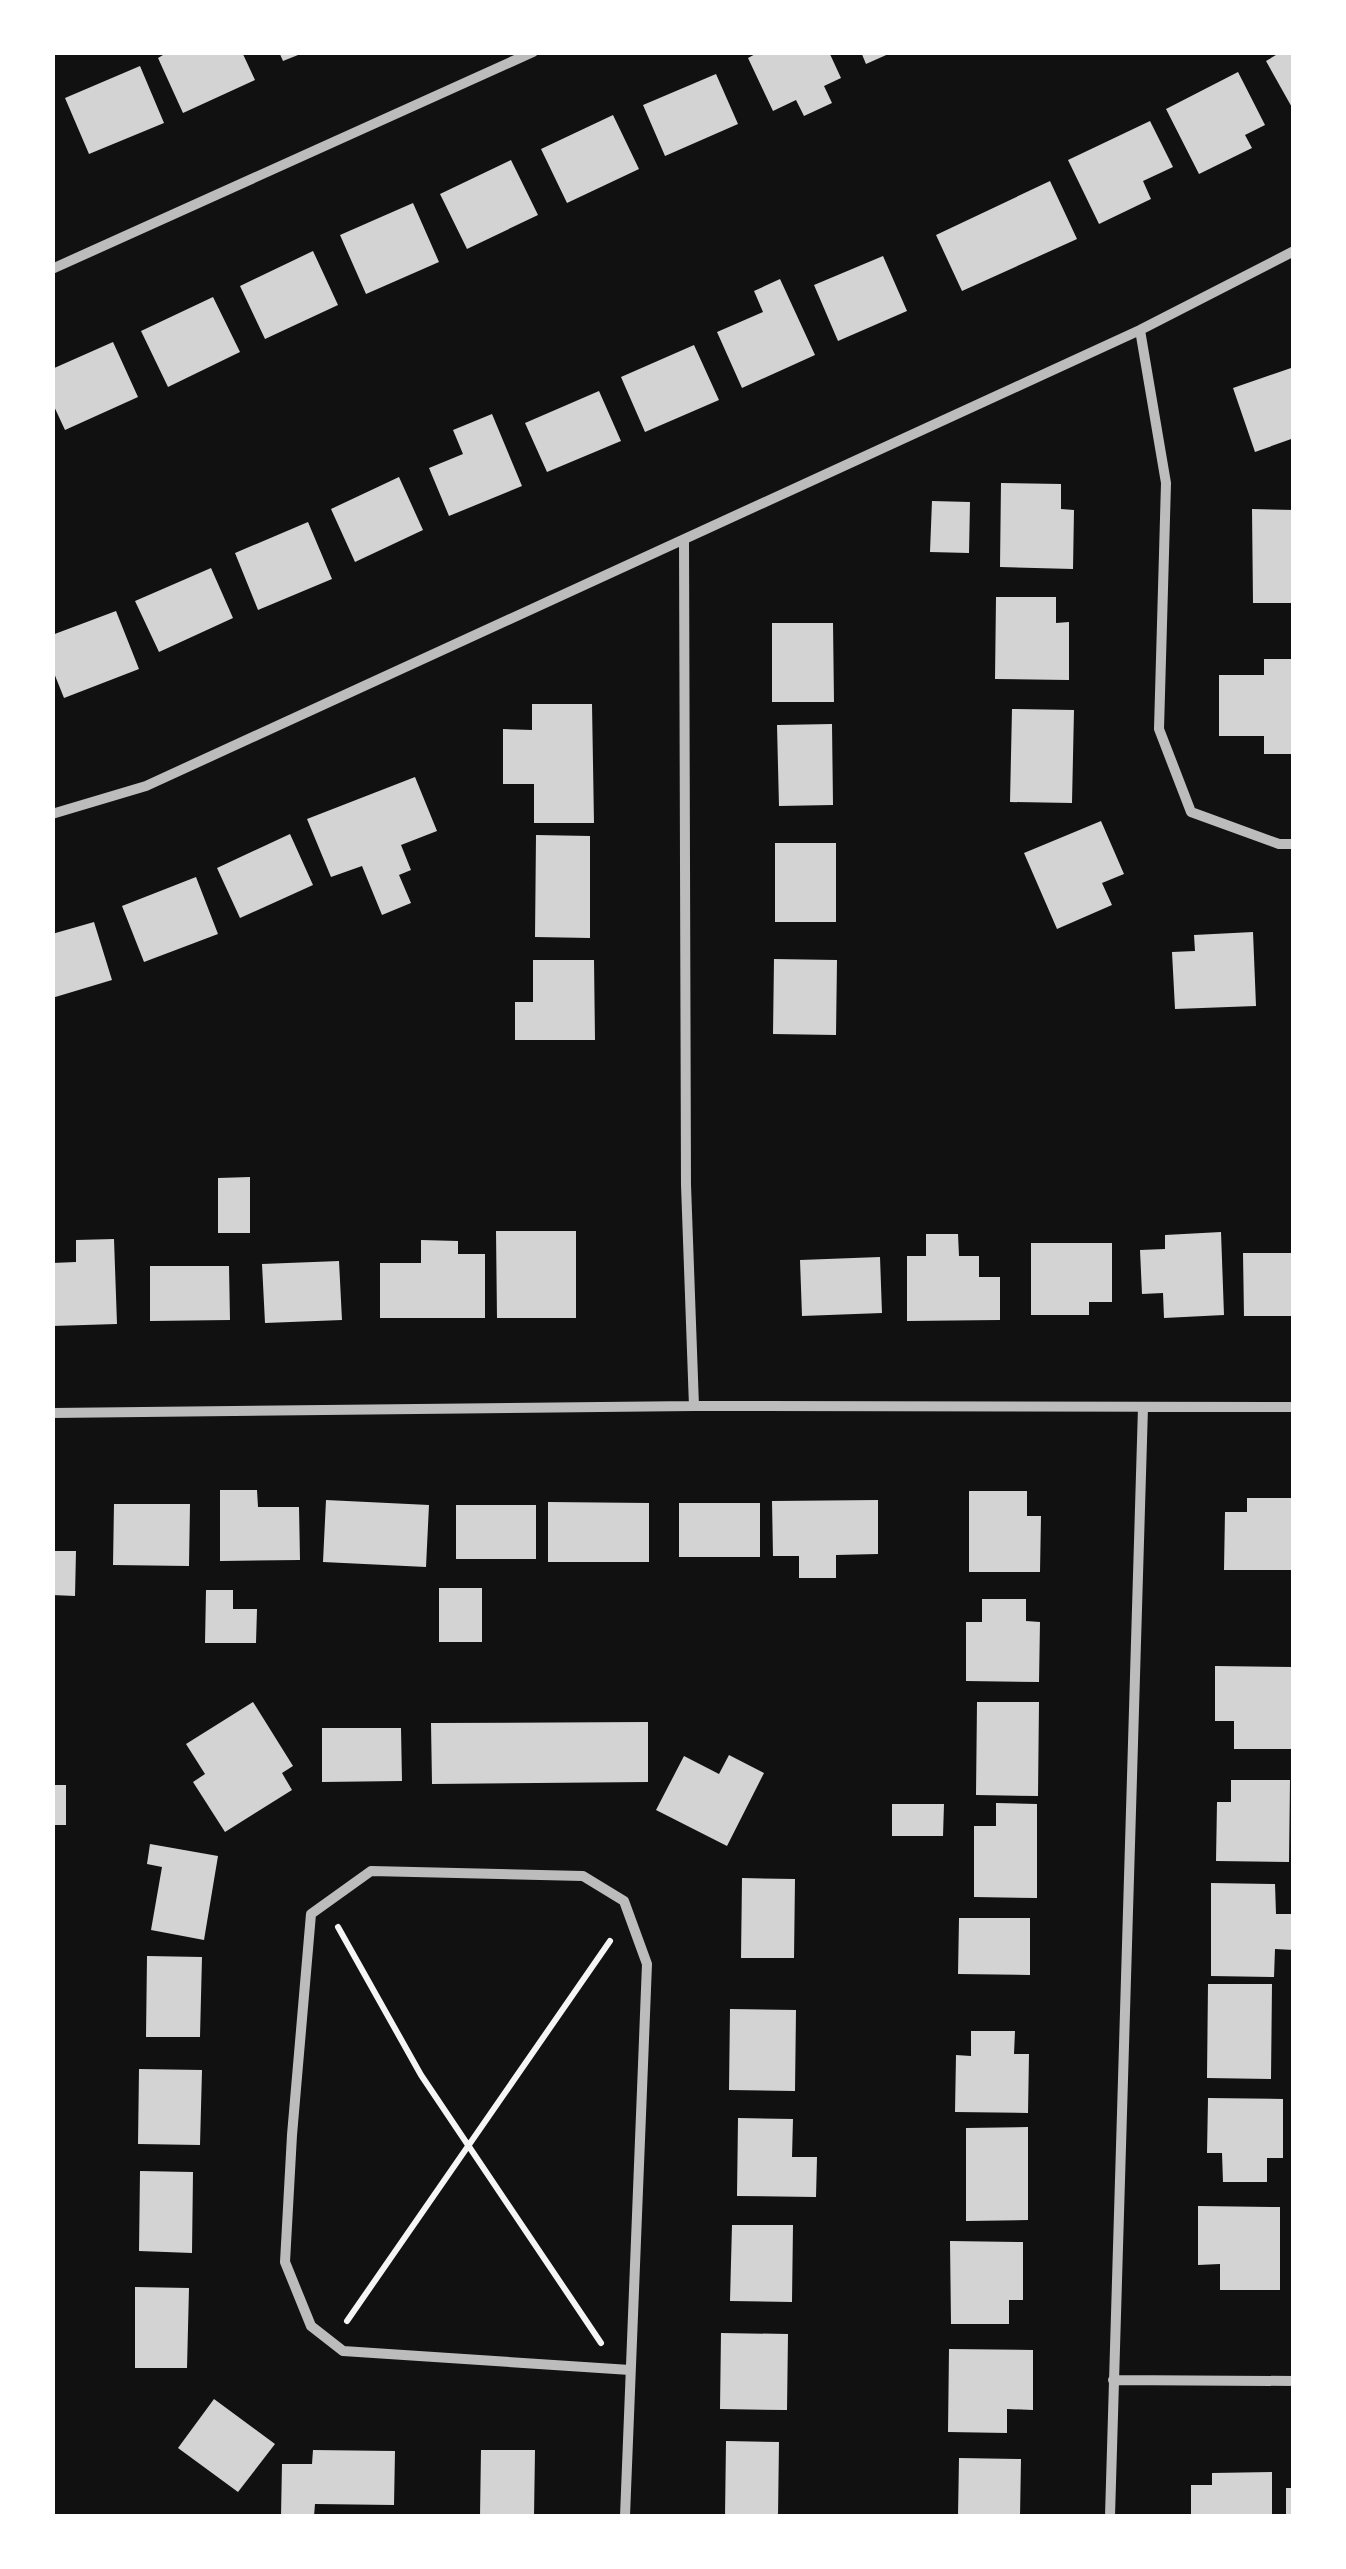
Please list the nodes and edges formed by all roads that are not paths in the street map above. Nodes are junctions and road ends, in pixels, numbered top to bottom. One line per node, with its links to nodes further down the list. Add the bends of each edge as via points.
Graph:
1 (533, 52): 3 (street)
2 (1294, 252): 4 (street)
3 (52, 270)
4 (1140, 330): 5 (street); 7 (street, via 1166,483 1159,729 1191,812)
5 (684, 540): 6 (street, via 146,786); 8 (street, via 686,1185)
6 (52, 814)
7 (1294, 844)
8 (694, 1406): 10 (street); 11 (street)
9 (1294, 1407): 10 (street)
10 (1143, 1408): 13 (street)
11 (52, 1412)
12 (630, 2370): 12 (street, via 646,1964 624,1902 583,1876 371,1871 311,1914 285,2262 310,2326 342,2351); 15 (street)
13 (1113, 2380): 14 (street); 16 (street)
14 (1294, 2381)
15 (625, 2516)
16 (1110, 2516)

